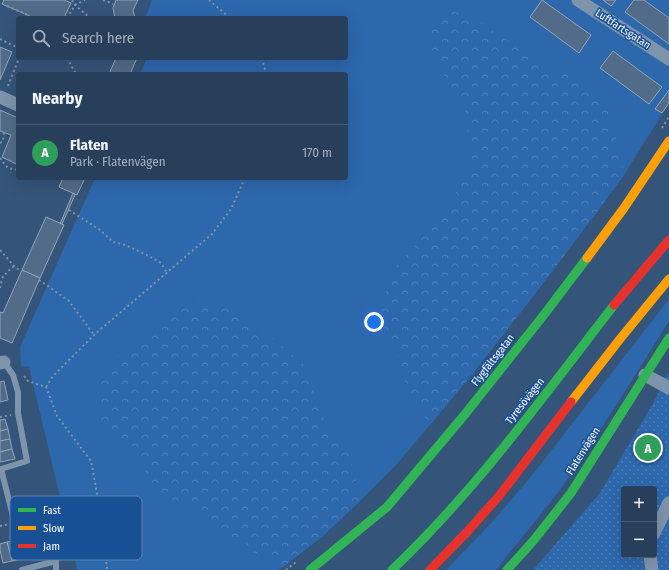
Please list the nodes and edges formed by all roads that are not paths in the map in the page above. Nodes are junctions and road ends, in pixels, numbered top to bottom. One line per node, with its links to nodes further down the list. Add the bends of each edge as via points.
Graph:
1 (578, 0): 2 (street, Luftfartsgatan)
2 (669, 59)
3 (3, 94): 4 (street)
4 (16, 104)
5 (669, 142): 19 (main road, Flygfältsgatan, via 624,208 466,413 387,507)
6 (669, 240): 20 (main road, Tyresövägen, via 604,318 490,466 437,526)
7 (669, 279): 21 (main road, via 499,496)
8 (669, 338): 10 (main road, Flatenvägen)
9 (2, 362): 13 (lane, via 13,375 18,392 18,413 27,461 1,469)
10 (645, 375): 11 (street); 22 (main road, Flatenvägen, via 572,493)
11 (669, 388)
12 (669, 503): 14 (street)
13 (10, 504)
14 (657, 527)
15 (650, 558): 23 (street)
16 (56, 561): 17 (lane); 18 (lane)
17 (22, 570)
18 (56, 570)
19 (310, 570)
20 (392, 570)
21 (430, 570)
22 (507, 570)
23 (652, 570)

